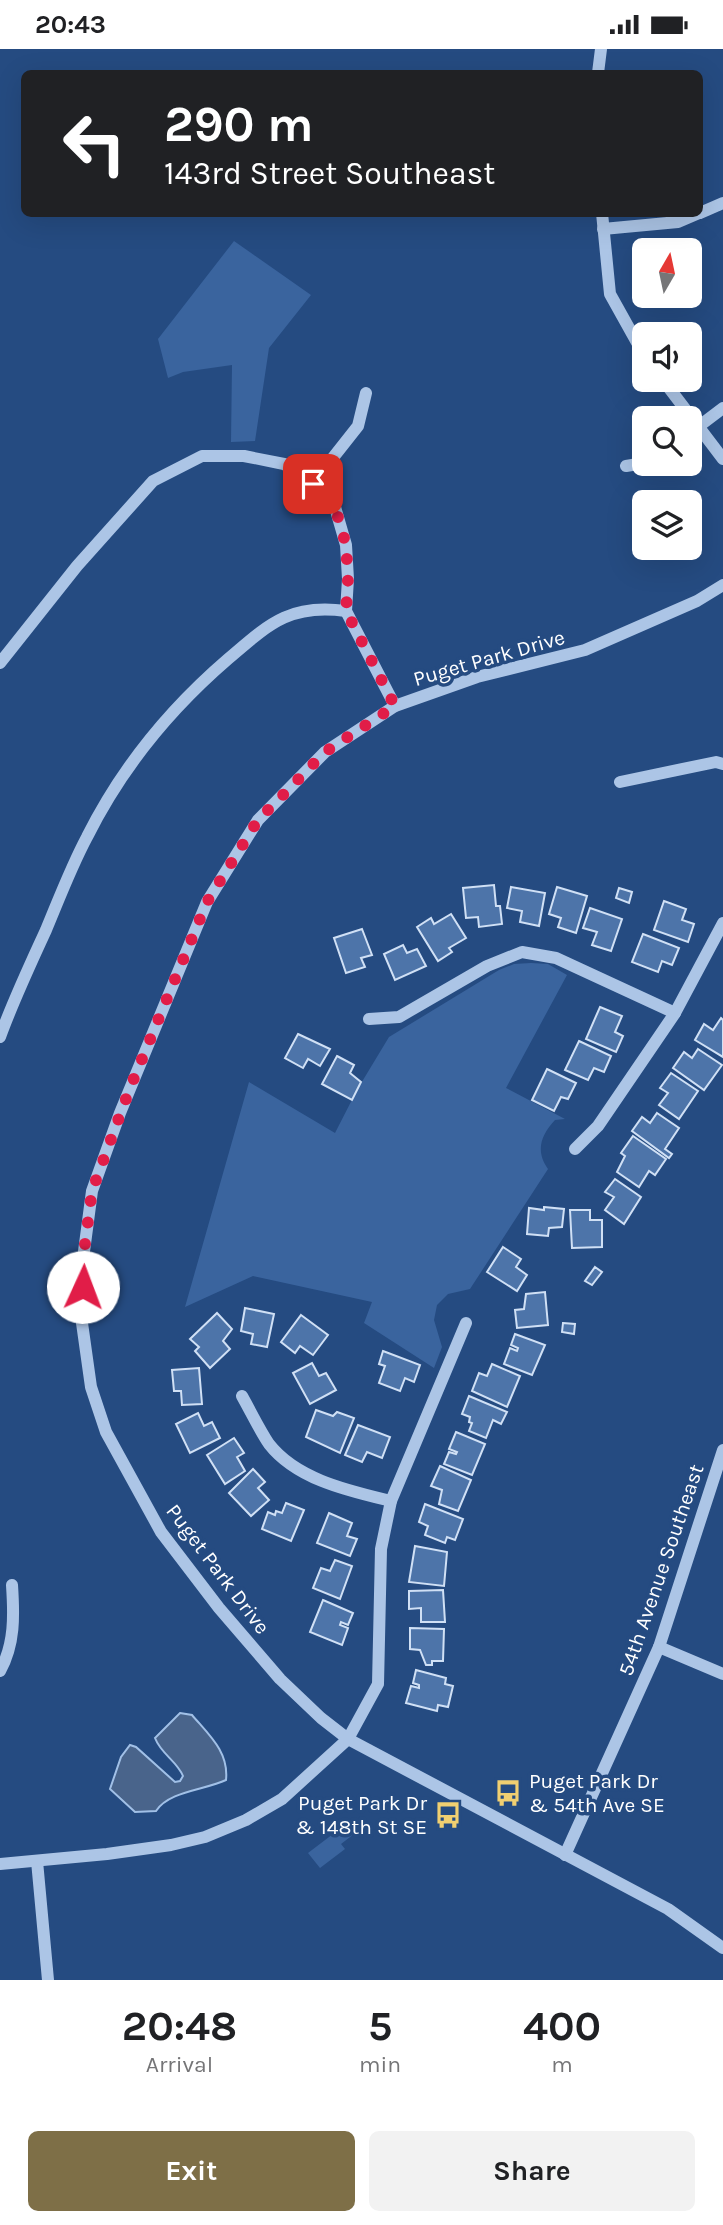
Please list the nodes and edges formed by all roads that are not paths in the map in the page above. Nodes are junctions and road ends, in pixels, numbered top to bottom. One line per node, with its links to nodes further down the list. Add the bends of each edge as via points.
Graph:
1 (601, 49): 2 (street)
2 (598, 70)
3 (723, 203): 4 (street)
4 (703, 211)
5 (602, 217): 7 (street)
6 (690, 217): 7 (street)
7 (603, 229): 8 (street, via 610,294)
8 (632, 333)
9 (366, 393): 16 (street, via 358,426)
10 (723, 408): 11 (street)
11 (702, 424)
12 (702, 438): 13 (street)
13 (723, 459)
14 (632, 465): 15 (street)
15 (626, 466)
16 (313, 484): 18 (street, via 335,507 346,545); 19 (street, via 284,464 244,456 202,456 153,481)
17 (723, 585): 20 (street, Puget Park Drive, via 585,650 477,677)
18 (346, 611): 20 (street); 26 (street, via 288,614 264,628 168,718 125,772 87,837)
19 (0, 663)
20 (395, 706): 36 (street, Puget Park Drive, via 325,752 258,820 207,902 92,1191 83,1259 82,1323 91,1387 106,1432 161,1532 280,1679)
21 (723, 764): 22 (street)
22 (620, 782)
23 (723, 923): 24 (street)
24 (675, 1013): 25 (street, via 556,958 522,953 486,966 399,1017); 27 (street, via 598,1126)
25 (369, 1019)
26 (0, 1037)
27 (575, 1149)
28 (466, 1323): 31 (street)
29 (242, 1396): 31 (street, via 270,1445 296,1467 337,1488)
30 (723, 1450): 33 (street, 54th Avenue Southeast)
31 (391, 1501): 36 (street, via 381,1549 378,1684)
32 (12, 1585): 34 (street, via 9,1655)
33 (659, 1647): 35 (street); 37 (street, 54th Avenue Southeast)
34 (0, 1671)
35 (723, 1674)
36 (348, 1739): 37 (street, Puget Park Drive); 38 (street, via 282,1799 205,1837)
37 (565, 1855): 40 (street, Puget Park Drive, via 668,1909)
38 (37, 1861): 39 (street); 41 (street)
39 (0, 1864)
40 (723, 1948)
41 (47, 1980)

